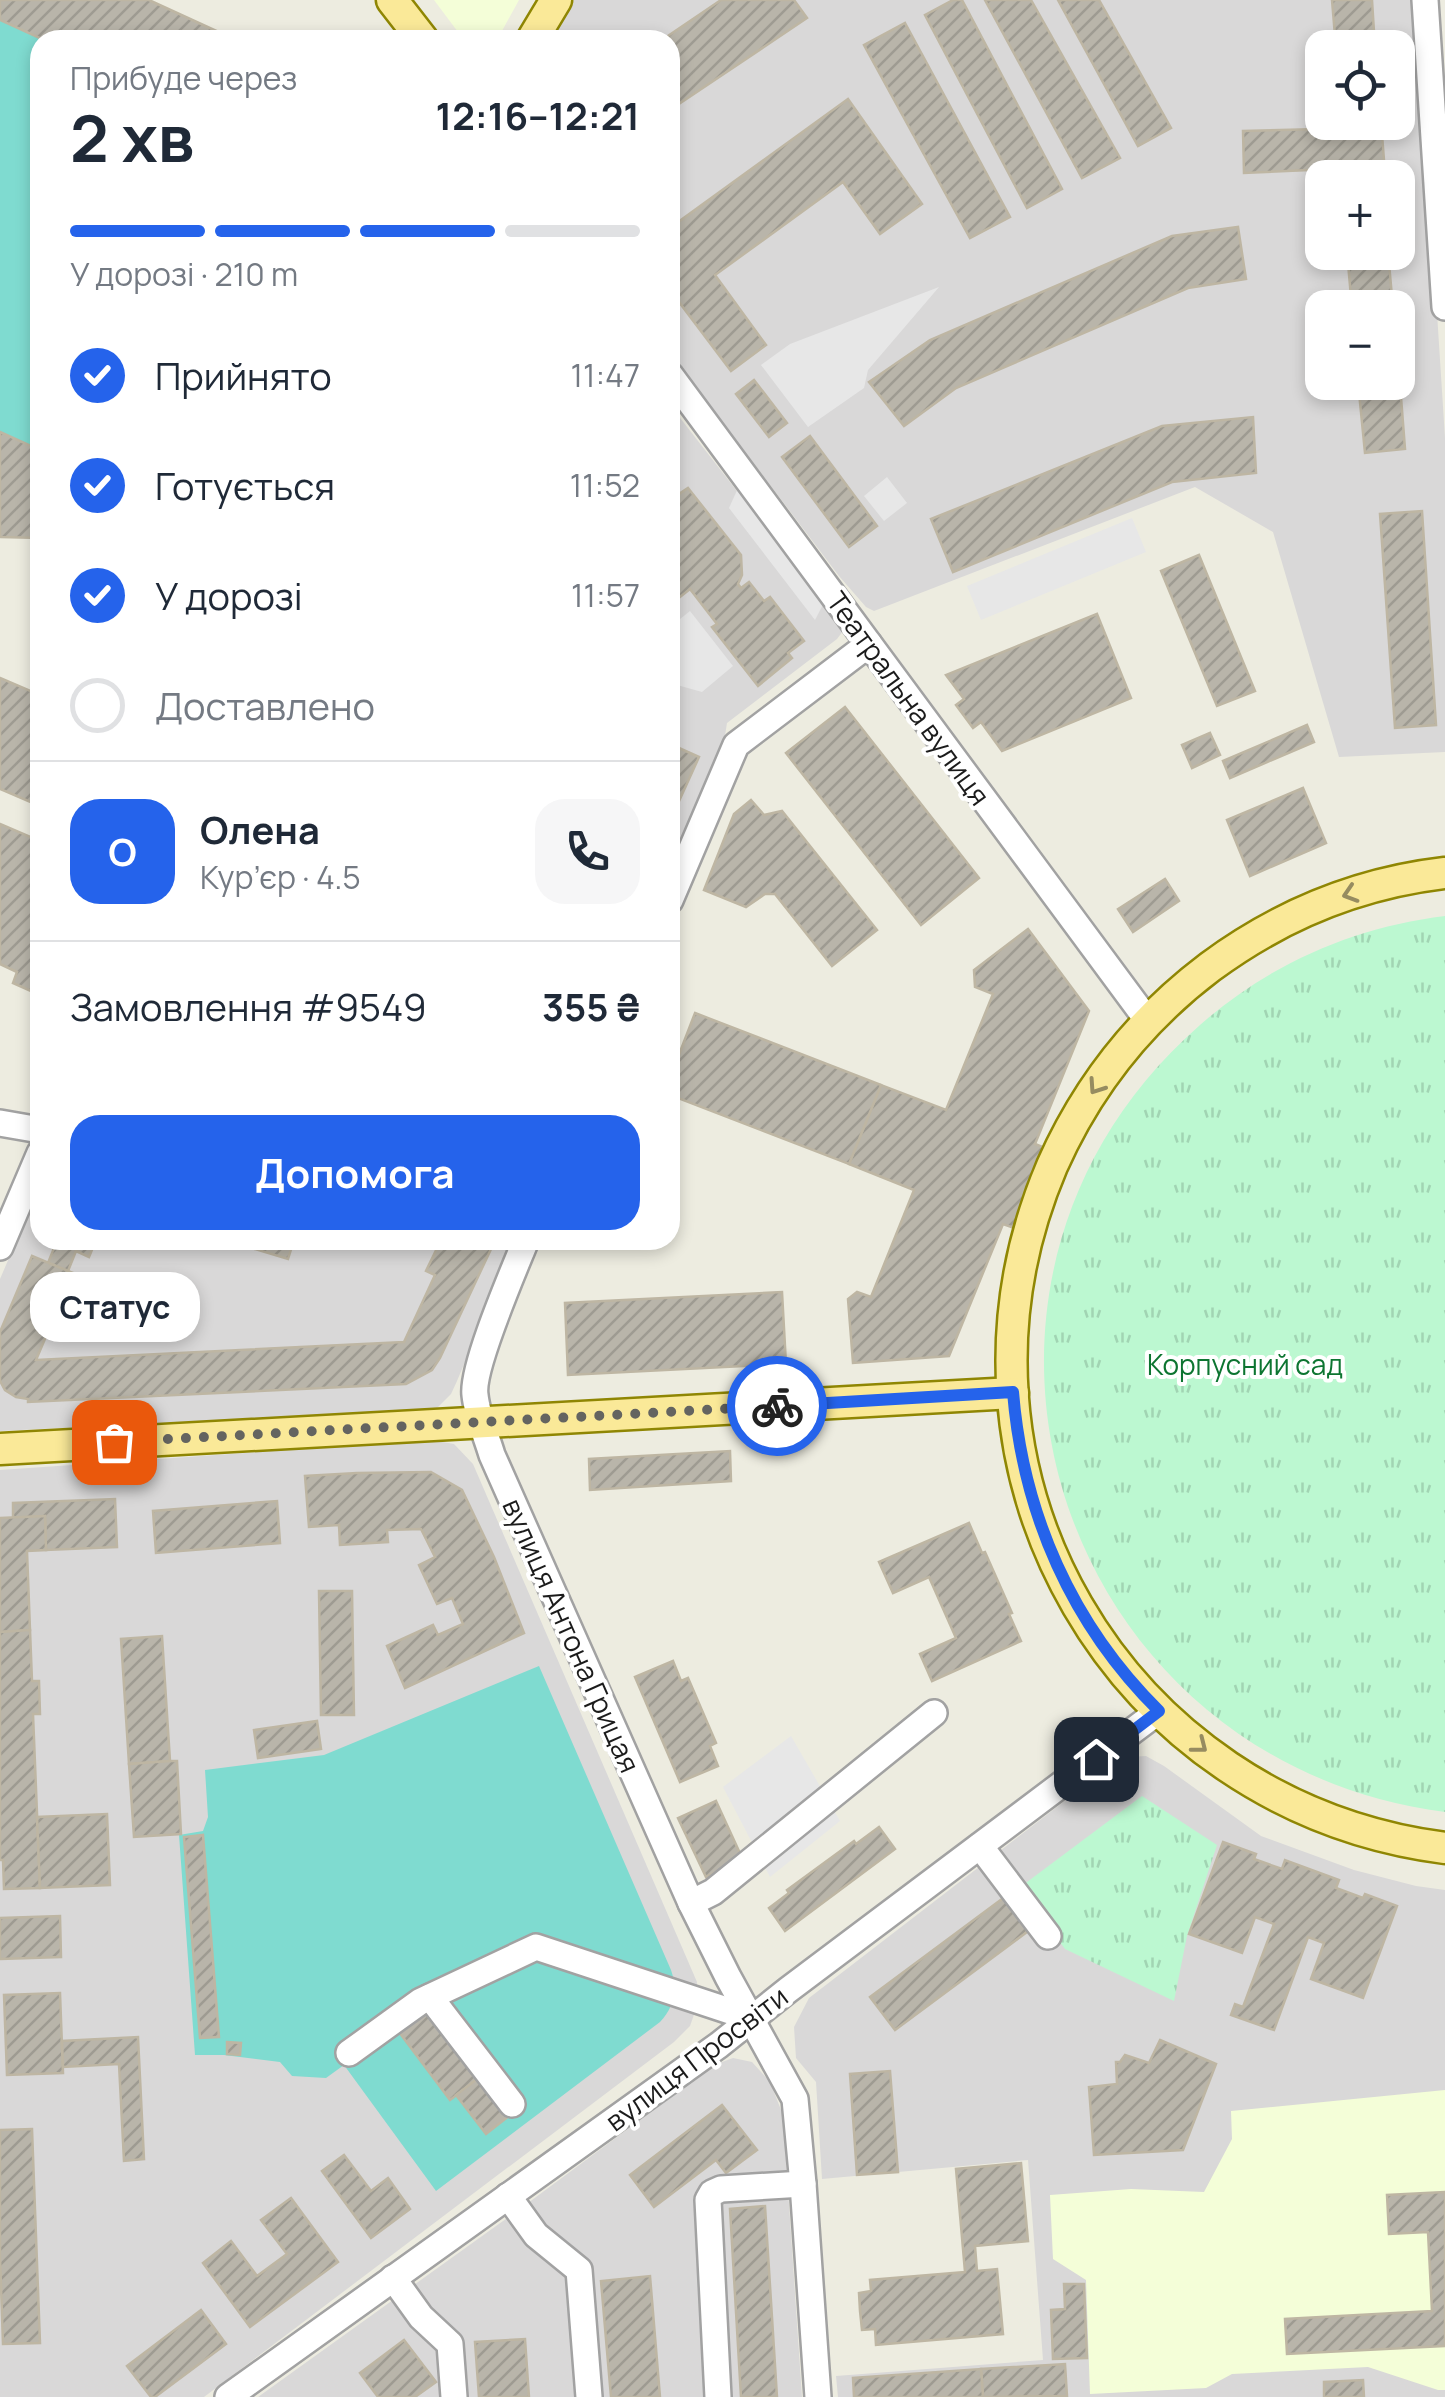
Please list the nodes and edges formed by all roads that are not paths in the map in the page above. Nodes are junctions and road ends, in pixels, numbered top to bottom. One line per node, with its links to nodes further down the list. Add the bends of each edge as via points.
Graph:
1 (392, 0): 4 (main road)
2 (556, 0): 5 (main road)
3 (1425, 0): 6 (street)
4 (414, 30)
5 (538, 30)
6 (1445, 307)
7 (680, 389): 8 (street, Театральна вулиця)
8 (869, 644): 10 (street, via 736,745); 11 (street, Театральна вулиця)
9 (1445, 872): 11 (main road, one-way to 11, via 1347,894 1301,912 1232,951)
10 (680, 877)
11 (1148, 1021): 17 (main road, one-way to 17, via 1102,1077 1044,1186 1015,1302)
12 (0, 1123): 13 (street)
13 (30, 1128)
14 (30, 1176): 15 (street)
15 (0, 1247)
16 (522, 1250): 18 (street, вулиця Антона Грицая, via 478,1368 474,1392)
17 (1013, 1392): 18 (main road); 20 (main road, via 1026,1480 1059,1572 1103,1646)
18 (482, 1422): 19 (main road); 24 (street, вулиця Антона Грицая)
19 (0, 1449)
20 (1159, 1711): 22 (street, вулиця Просвіти); 23 (main road, one-way to 23, via 1204,1751 1300,1808 1372,1835)
21 (934, 1713): 24 (street)
22 (980, 1846): 25 (street); 27 (street, вулиця Просвіти)
23 (1445, 1848)
24 (690, 1903): 27 (street, вулиця Антона Грицая)
25 (1048, 1936)
26 (430, 1997): 27 (street, via 536,1948); 28 (street); 29 (street)
27 (751, 2018): 30 (street, вулиця Антона Грицая, via 795,2099); 31 (street, вулиця Просвіти)
28 (349, 2053)
29 (512, 2104)
30 (804, 2184): 36 (street, via 721,2189 708,2200); 37 (street, вулиця Антона Грицая)
31 (508, 2196): 32 (street, вулиця Просвіти); 35 (street, via 536,2235 579,2270)
32 (393, 2278): 33 (street, вулиця Просвіти); 34 (street, via 450,2344)
33 (228, 2397)
34 (454, 2397)
35 (589, 2397)
36 (718, 2397)
37 (818, 2397)

